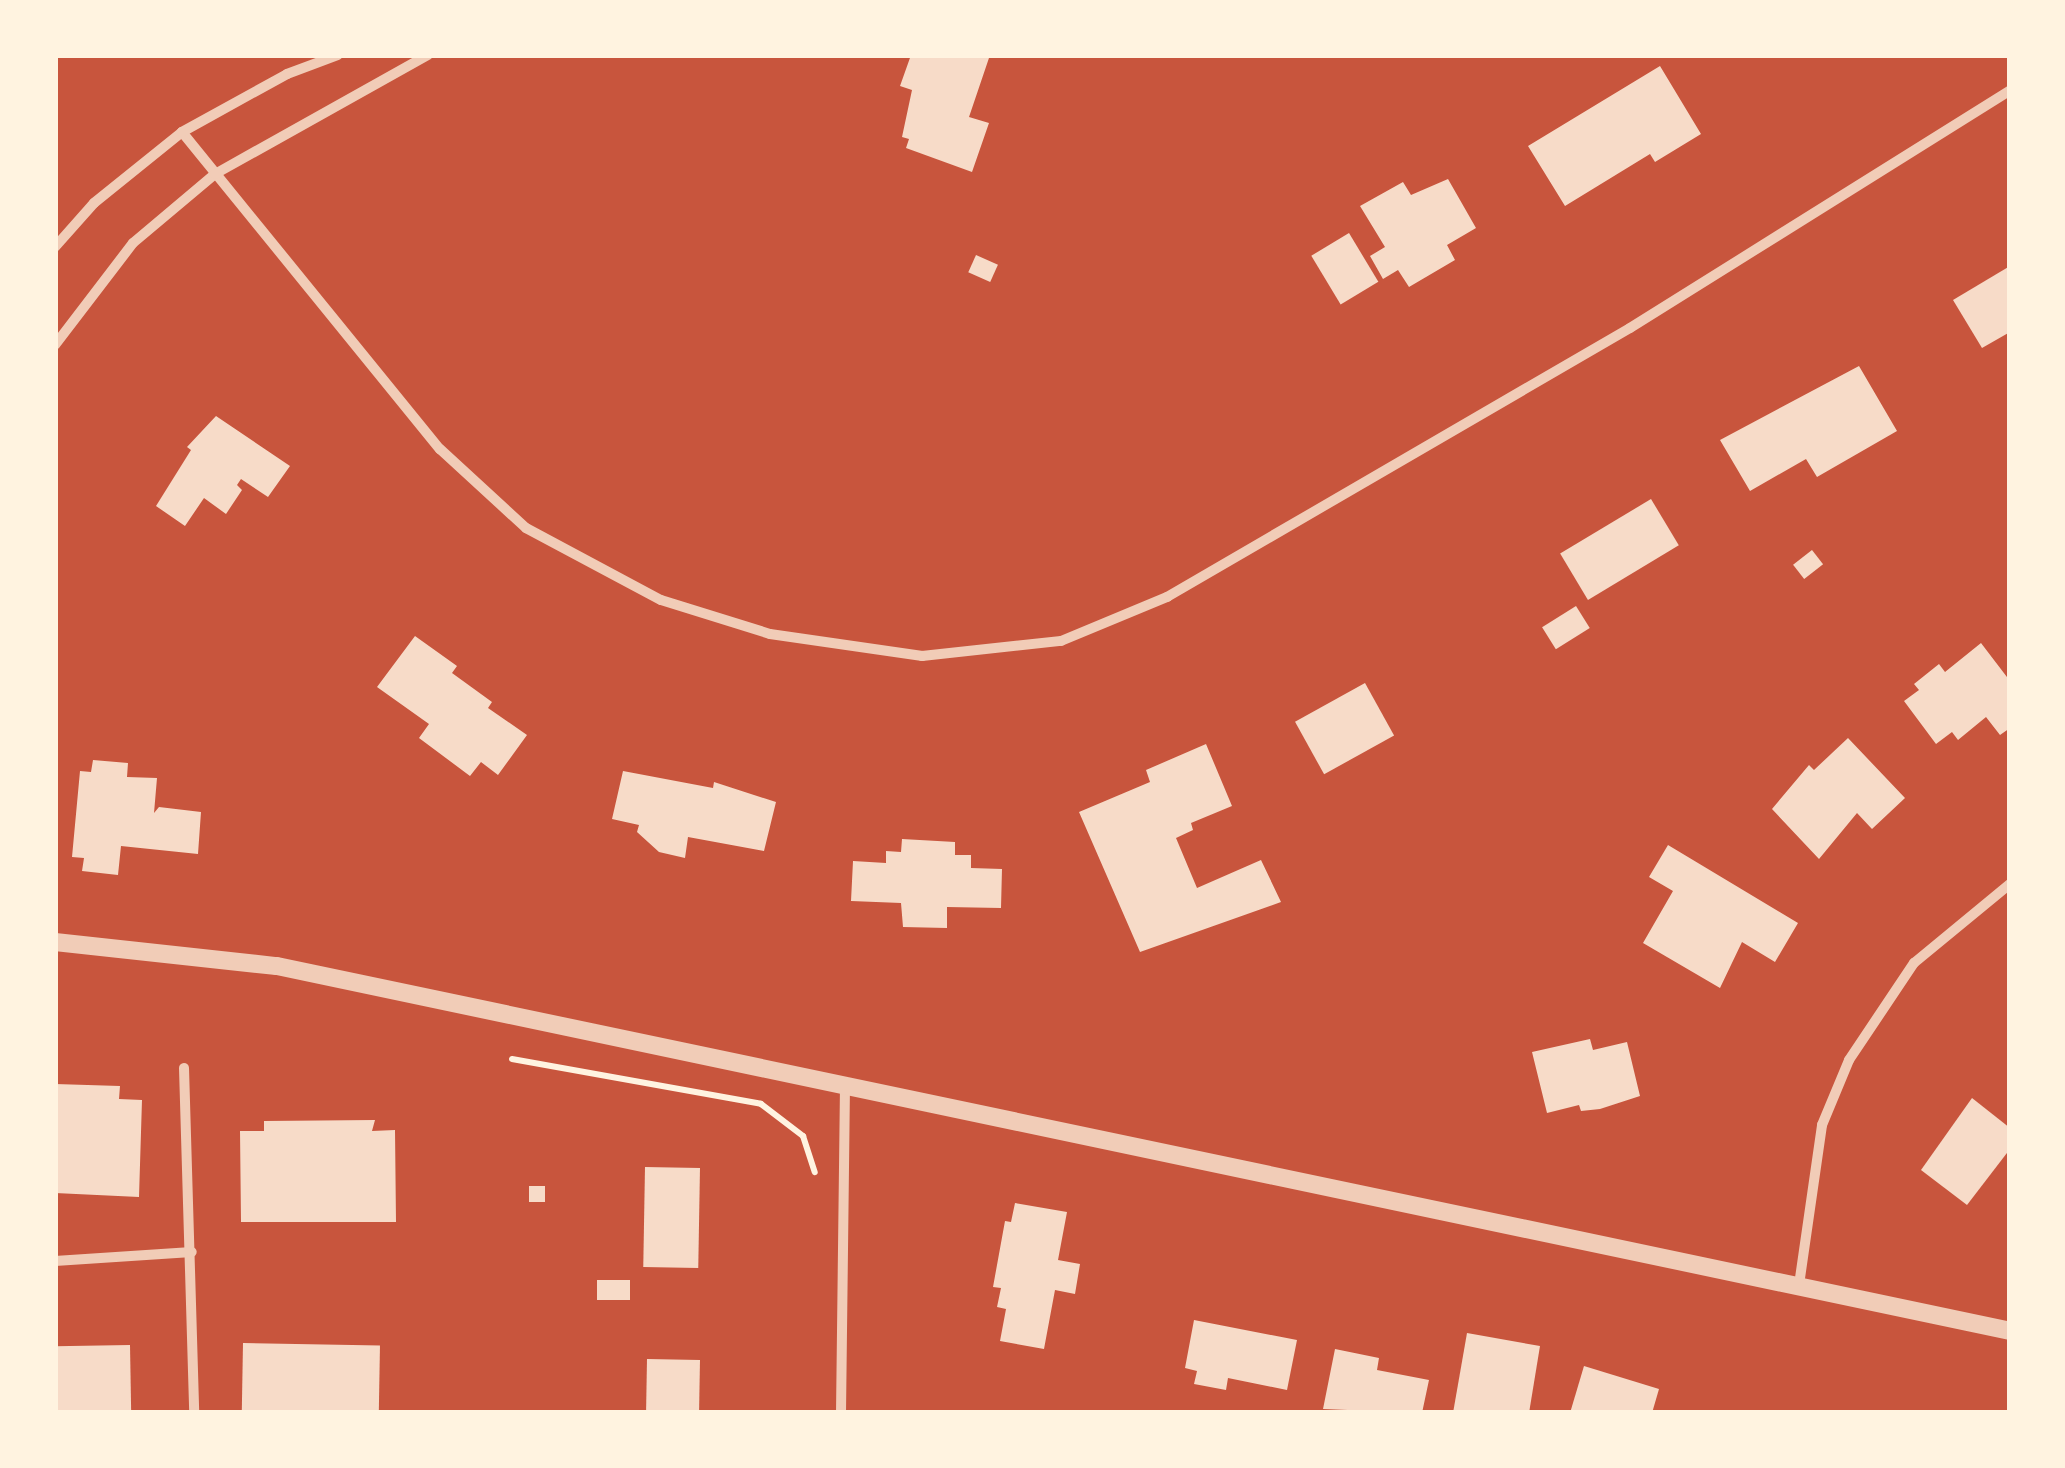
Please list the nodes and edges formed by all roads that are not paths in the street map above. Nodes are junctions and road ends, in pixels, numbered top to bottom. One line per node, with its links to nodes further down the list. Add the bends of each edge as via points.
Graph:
1 (338, 55): 4 (street, via 286,74)
2 (428, 55): 5 (street)
3 (2010, 92): 5 (street, via 1630,328 1167,597 1061,641 922,656 770,634 661,600 557,549 440,449)
4 (182, 132): 5 (street); 6 (street, via 94,203)
5 (215, 174): 7 (street, via 134,243)
6 (55, 247)
7 (55, 345)
8 (2010, 884): 14 (street, via 1914,963 1850,1060 1822,1125)
9 (55, 942): 11 (street, via 277,966)
10 (184, 1068): 12 (street)
11 (845, 1083): 14 (street); 17 (street)
12 (192, 1252): 13 (street); 16 (street)
13 (55, 1261)
14 (1798, 1284): 15 (street)
15 (2010, 1331)
16 (194, 1413)
17 (841, 1413)

